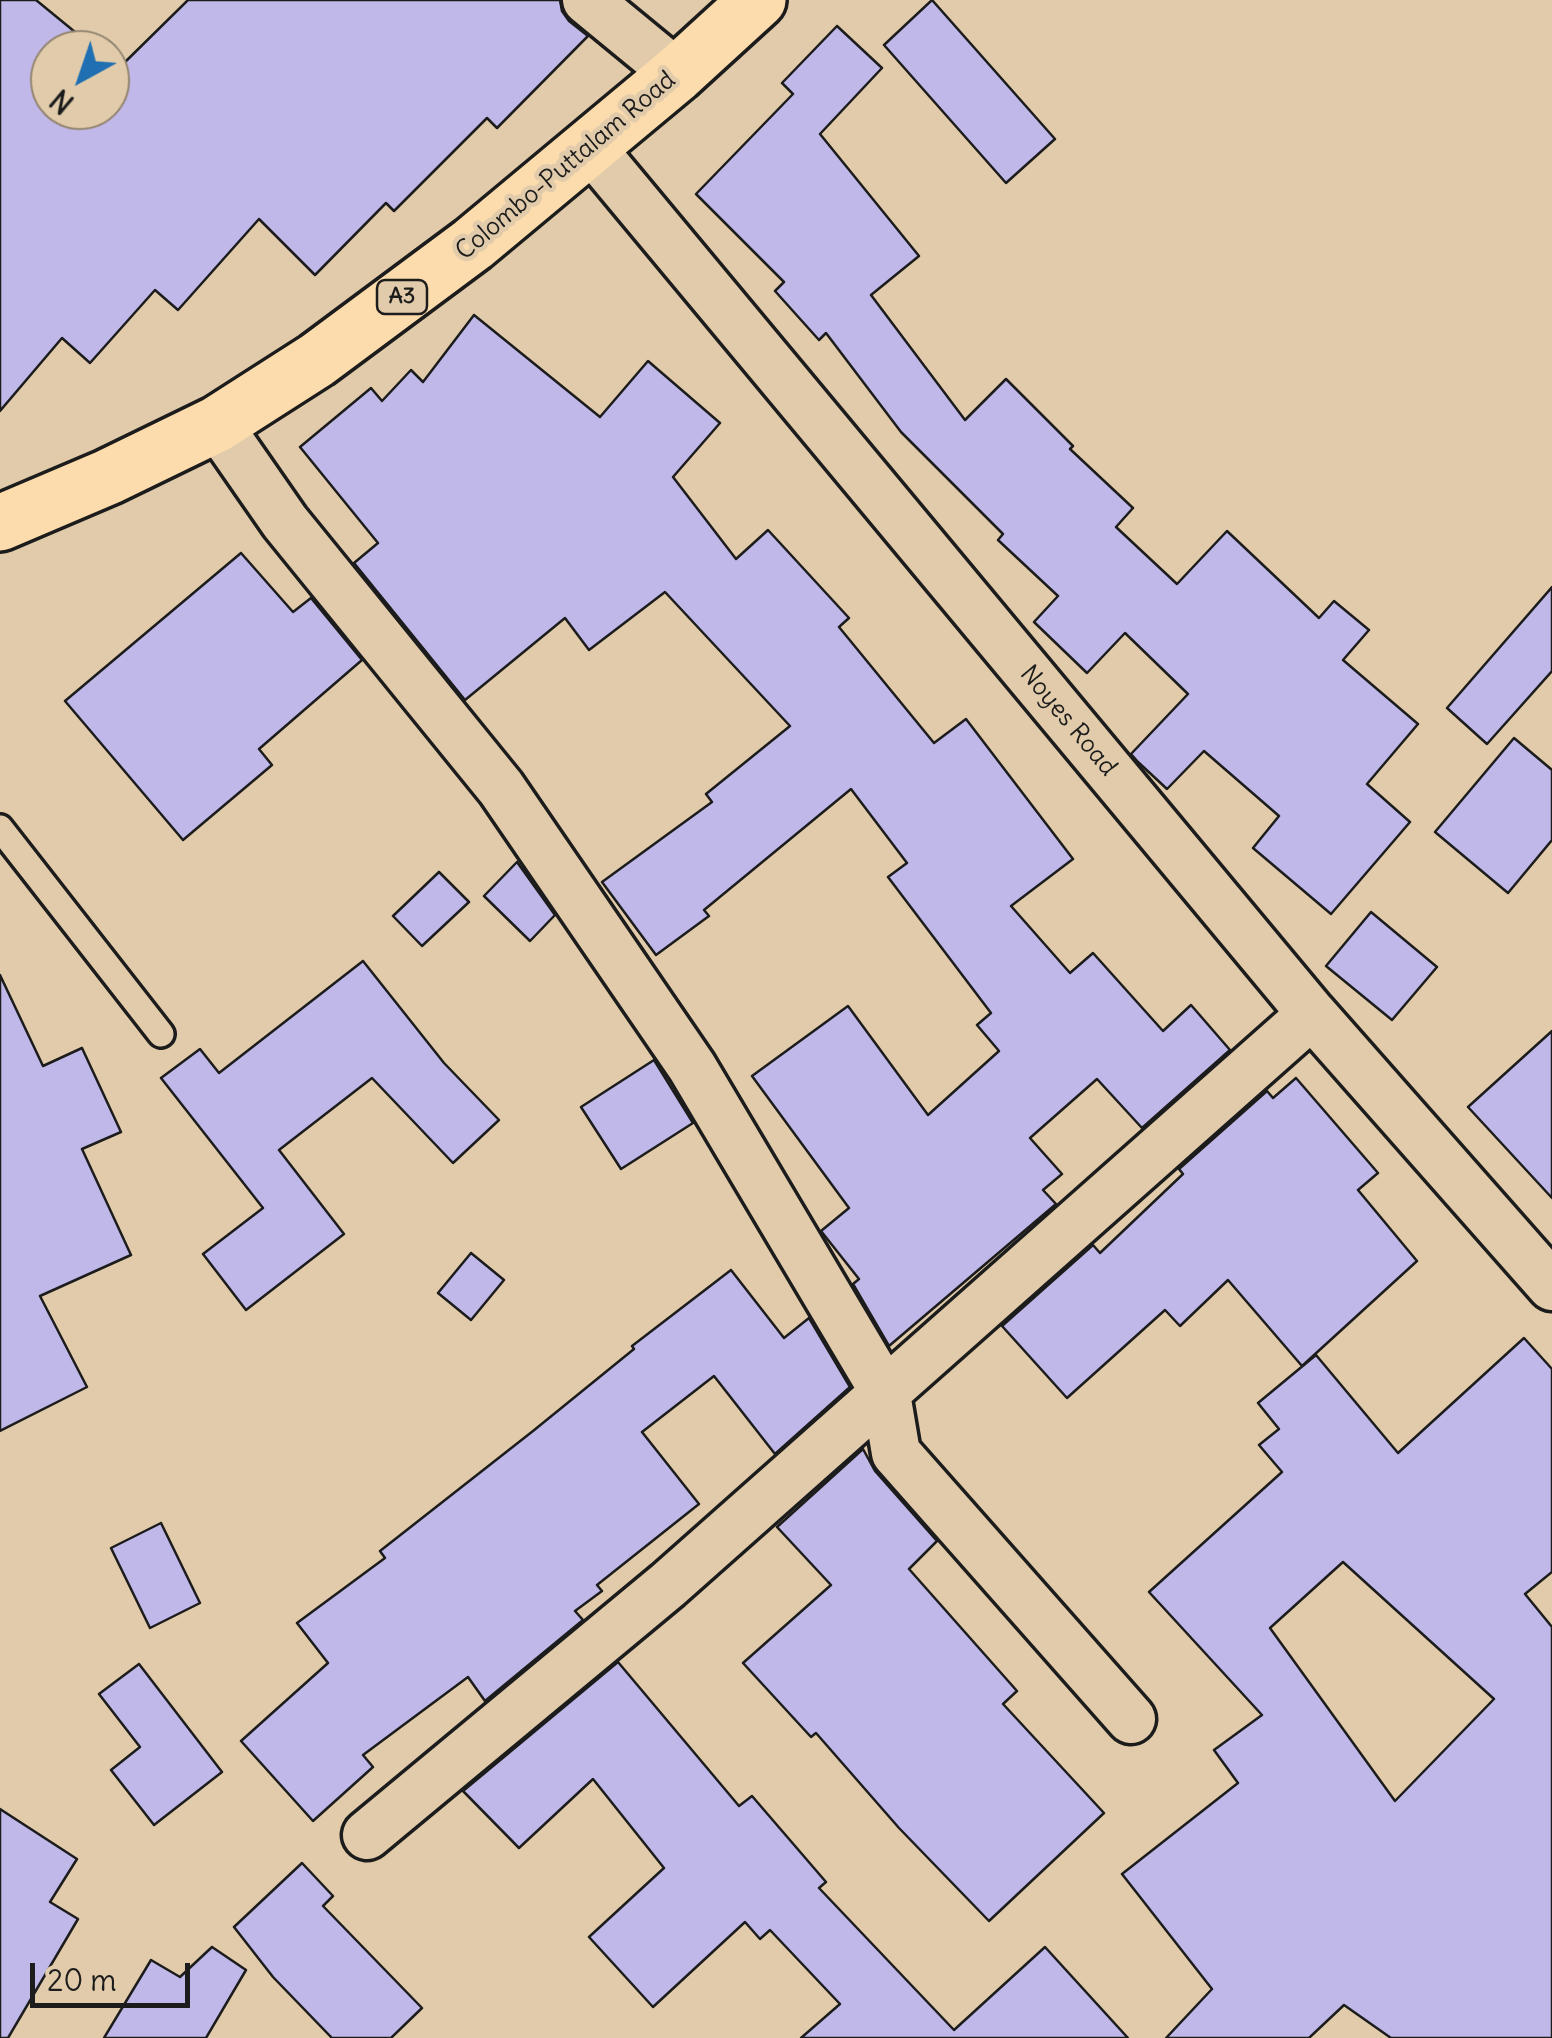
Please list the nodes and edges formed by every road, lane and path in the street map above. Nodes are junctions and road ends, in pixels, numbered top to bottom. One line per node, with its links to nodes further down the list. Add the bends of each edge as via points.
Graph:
1 (587, 0): 3 (street)
2 (758, 0): 3 (highway, Colombo-Puttalam Road / A3)
3 (677, 74): 4 (highway, Colombo-Puttalam Road / A3)
4 (591, 148): 5 (highway, Colombo-Puttalam Road / A3, via 348,337); 8 (street, Noyes Road)
5 (217, 424): 6 (highway, Colombo-Puttalam Road / A3); 11 (street, via 285,522 546,853 692,1067)
6 (0, 523)
7 (0, 828): 9 (lane)
8 (1312, 1014): 10 (street, Noyes Road); 11 (street)
9 (162, 1034)
10 (1552, 1286)
11 (886, 1394): 12 (street, via 896,1453); 13 (street)
12 (1132, 1719)
13 (367, 1834)

